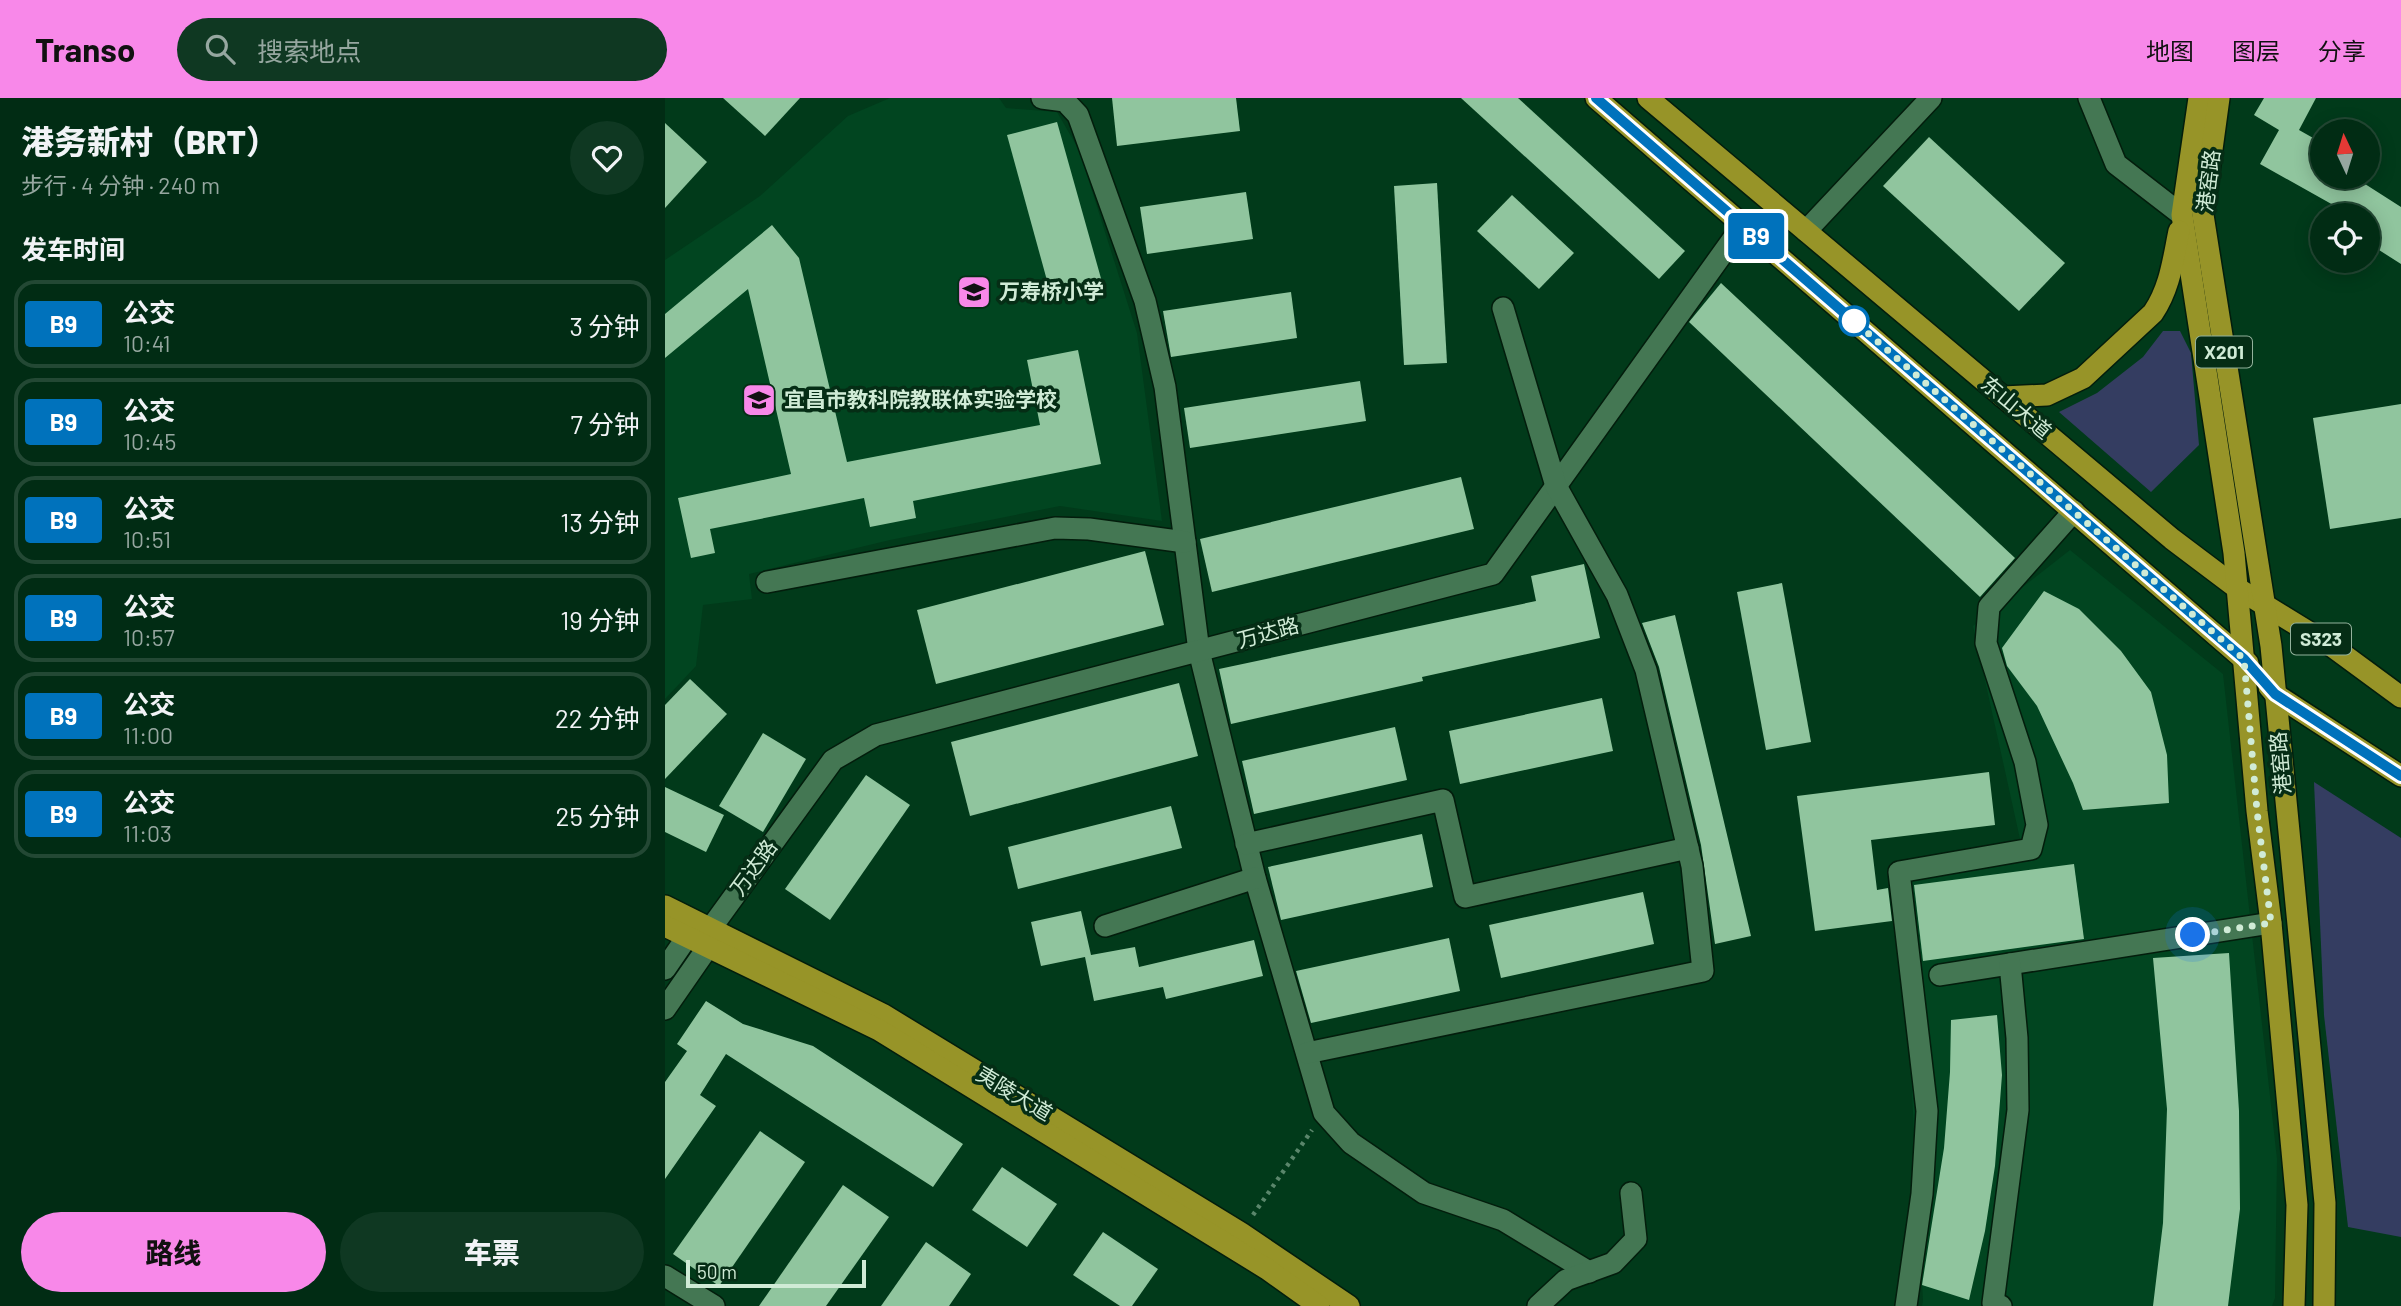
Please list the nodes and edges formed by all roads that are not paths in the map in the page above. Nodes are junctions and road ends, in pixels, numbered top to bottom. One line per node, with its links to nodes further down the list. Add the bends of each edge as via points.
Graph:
1 (1042, 98): 15 (street, via 1065,101 1078,115 1145,301 1165,387)
2 (1596, 98): 9 (main road, 东山大道)
3 (1648, 98): 10 (main road, 东山大道 / S323)
4 (1931, 98): 10 (street)
5 (2089, 98): 8 (street, via 2116,164)
6 (2199, 98): 8 (main road, 港窑路 / X201)
7 (2220, 98): 18 (main road, 港窑路 / X201, via 2203,215)
8 (2182, 215): 12 (main road, via 2169,281 2153,313 2083,379 2047,395); 17 (main road, 港窑路 / X201)
9 (1743, 225): 13 (street, 万达路); 14 (main road, 东山大道)
10 (1806, 232): 12 (main road, 东山大道 / S323)
11 (1503, 308): 13 (street)
12 (2003, 397): 17 (main road, 东山大道 / S323)
13 (1556, 486): 19 (street, 万达路, via 1493,574); 25 (street, via 1617,595 1646,670)
14 (2074, 511): 20 (main road, 东山大道); 45 (street, via 1989,607 1986,643 2025,762 2036,825 2031,849 1899,872 1927,1111 1922,1194)
15 (1185, 542): 16 (street, via 1055,528); 19 (street)
16 (767, 582)
17 (2237, 588): 18 (main road, 东山大道 / S323); 20 (main road, 港窑路)
18 (2265, 605): 21 (main road, 港窑路); 22 (main road, 东山大道 / S323)
19 (1199, 651): 24 (street); 32 (street, 万达路, via 876,735 833,760)
20 (2244, 659): 21 (main road, 东山大道); 28 (main road, 港窑路)
21 (2275, 694): 23 (main road, 东山大道); 48 (main road, 港窑路, via 2325,1203)
22 (2401, 697)
23 (2401, 776)
24 (1246, 844): 25 (street, via 1443,800 1465,897); 26 (street)
25 (1688, 848): 37 (street, via 1703,971)
26 (1255, 878): 30 (street); 37 (street)
27 (665, 906): 32 (main road, 夷陵大道)
28 (2271, 923): 33 (street); 47 (main road, 港窑路, via 2297,1205)
29 (665, 926): 31 (main road)
30 (1105, 926)
31 (687, 936): 32 (street); 34 (street)
32 (710, 937): 36 (street, 万达路); 42 (main road, 夷陵大道, via 879,1030 1267,1269); 43 (main road, 夷陵大道, via 884,1015 1241,1233)
33 (2010, 964): 35 (street); 46 (street, via 2018,1110 1993,1303)
34 (665, 969)
35 (1940, 975)
36 (665, 1009)
37 (1307, 1054): 39 (street, via 1324,1113 1351,1143 1424,1193 1503,1220)
38 (1632, 1193): 39 (street, via 1636,1239 1613,1263)
39 (1589, 1272): 44 (street, via 1566,1280)
40 (665, 1276): 41 (street)
41 (714, 1306)
42 (1319, 1306)
43 (1349, 1306)
44 (1538, 1306)
45 (1906, 1306)
46 (2001, 1306)
47 (2294, 1306)
48 (2324, 1306)

